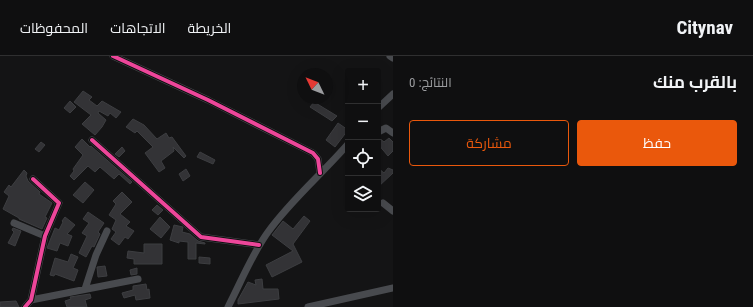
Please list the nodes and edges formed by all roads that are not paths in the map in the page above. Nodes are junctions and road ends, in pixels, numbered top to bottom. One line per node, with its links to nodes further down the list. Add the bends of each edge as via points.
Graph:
1 (113, 56): 10 (street, via 313,153 318,159)
2 (390, 56): 3 (street)
3 (393, 58)
4 (393, 94): 5 (street)
5 (381, 105)
6 (381, 130): 7 (street, via 386,128)
7 (393, 133)
8 (92, 140): 17 (street, via 201,237)
9 (345, 147): 10 (street)
10 (320, 173): 17 (street, via 279,217)
11 (33, 179): 16 (street, via 59,203)
12 (383, 204): 13 (street)
13 (393, 211)
14 (14, 223): 16 (street)
15 (107, 231): 20 (street)
16 (45, 236): 21 (street)
17 (259, 245): 23 (street)
18 (138, 279): 20 (street)
19 (393, 288): 24 (street)
20 (85, 289): 21 (street)
21 (31, 300): 22 (street)
22 (25, 307)
23 (228, 307)
24 (308, 307)

